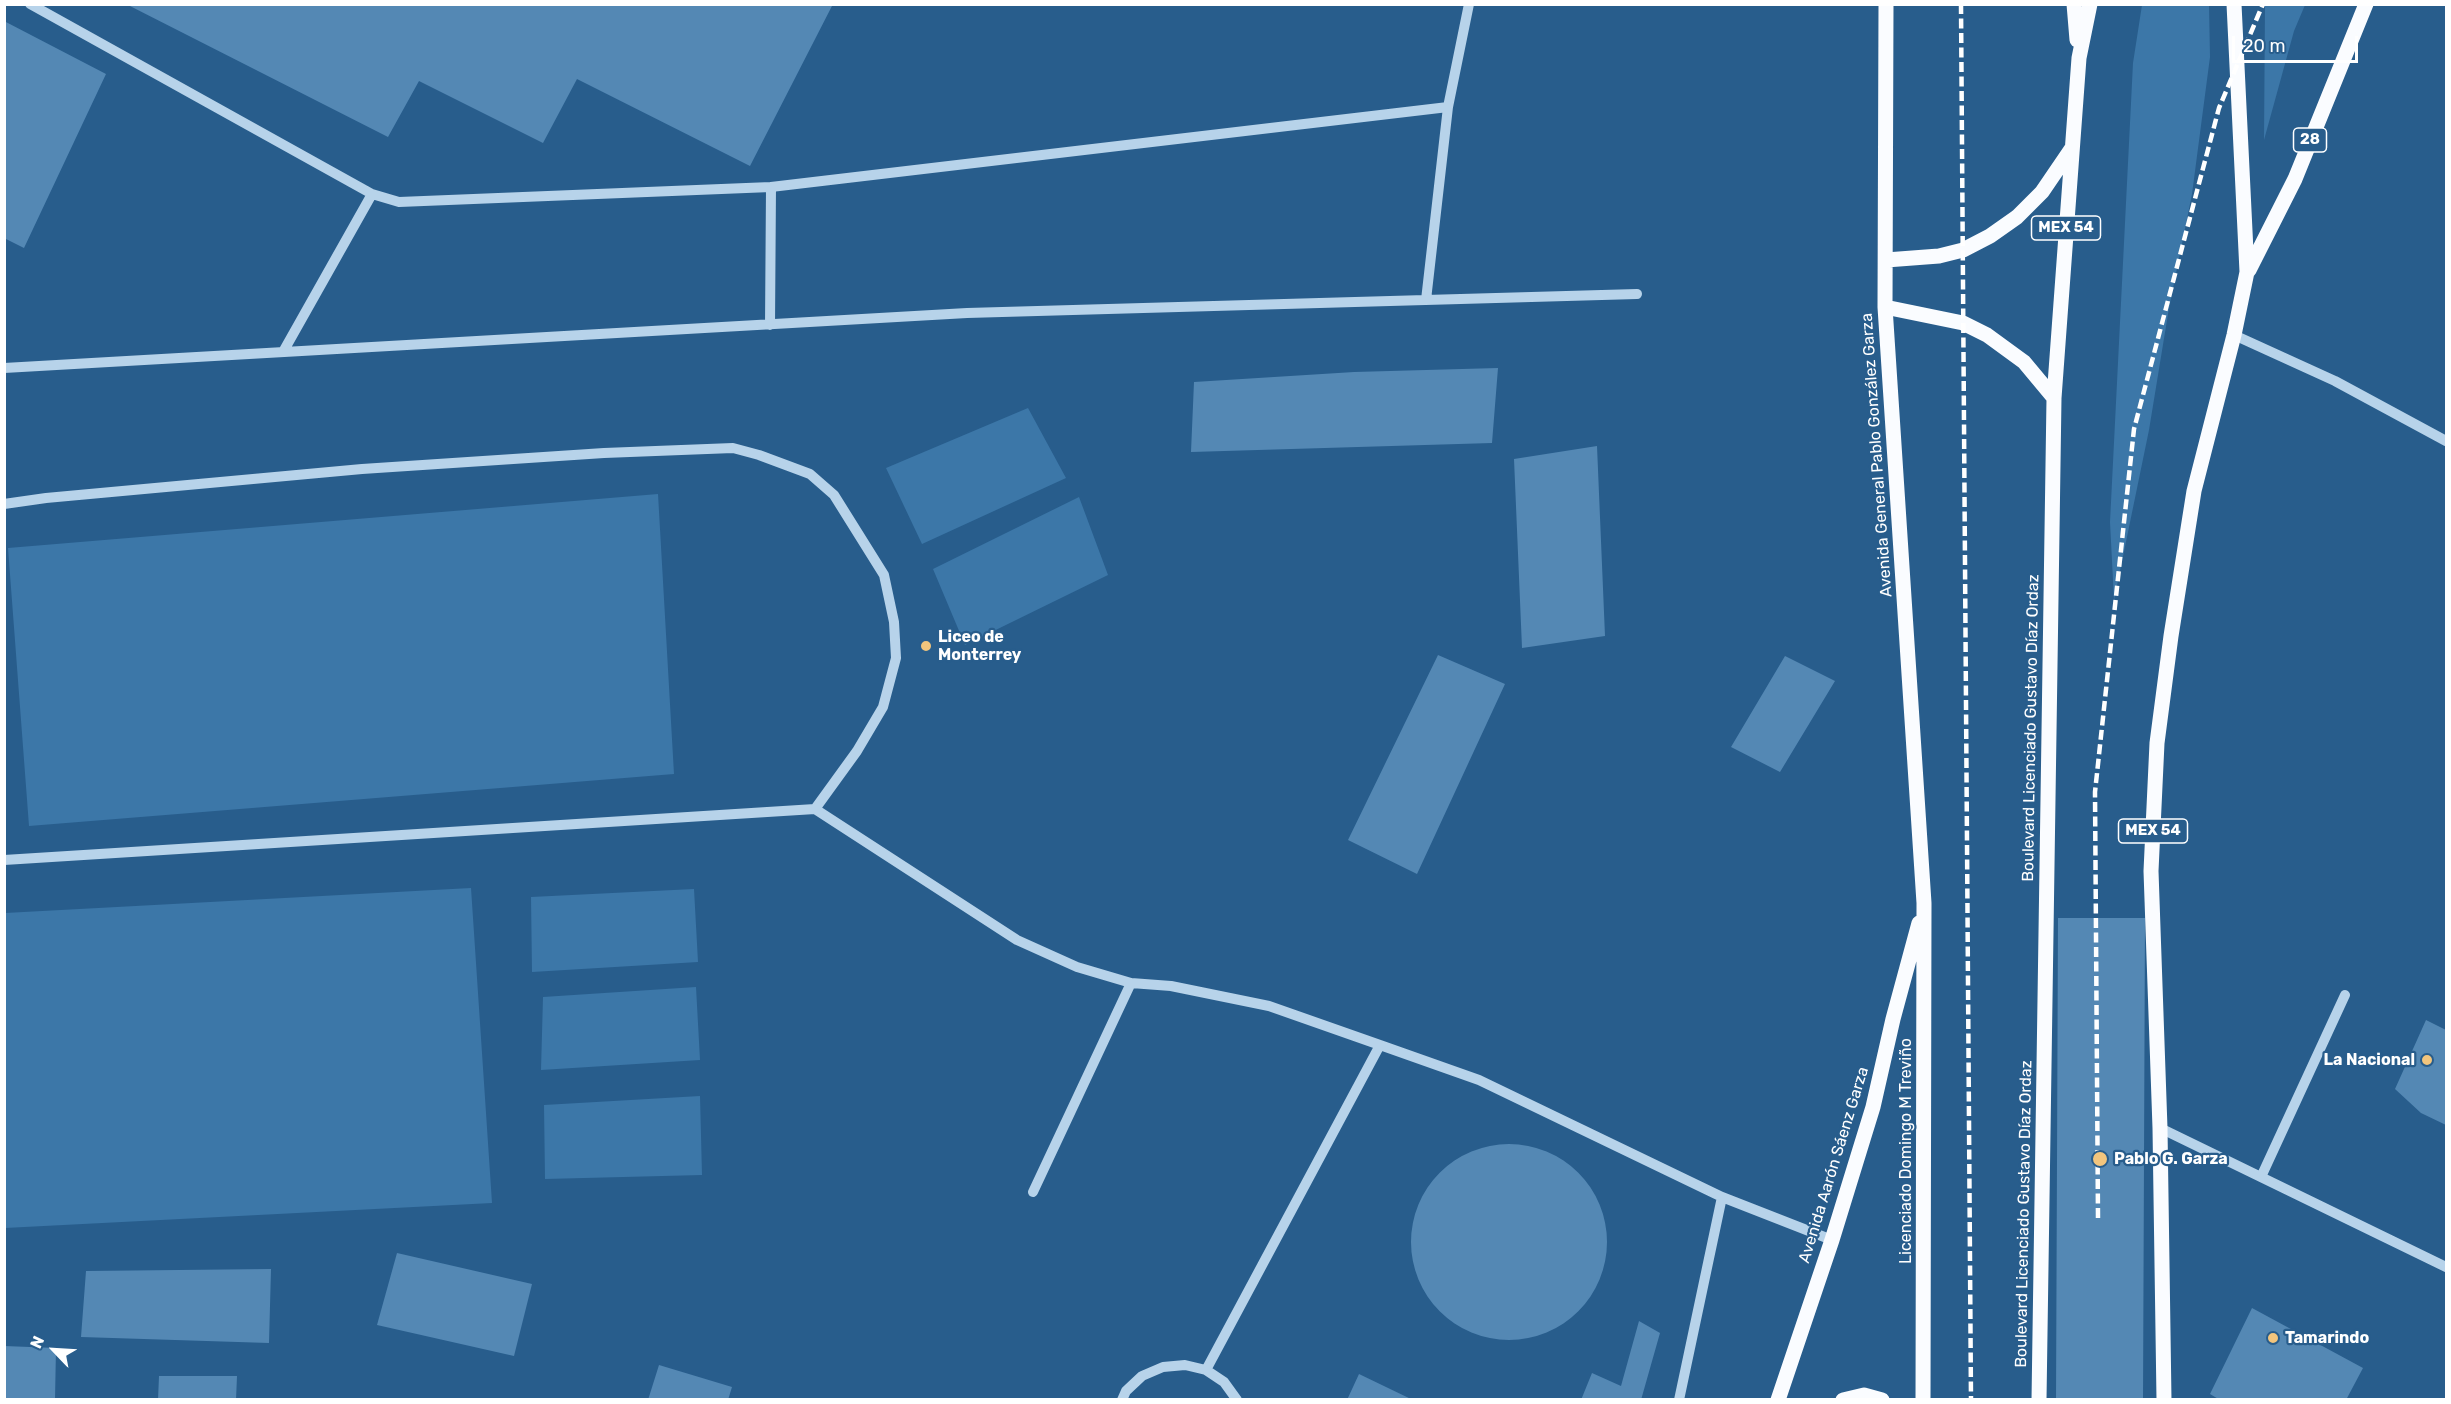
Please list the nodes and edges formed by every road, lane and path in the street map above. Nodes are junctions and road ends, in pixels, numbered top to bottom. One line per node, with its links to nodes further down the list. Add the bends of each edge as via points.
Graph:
1 (30, 4): 12 (lane)
2 (1469, 4): 9 (lane)
3 (1886, 4): 13 (main road, Avenida General Pablo González Garza)
4 (2074, 4): 8 (main road, MEX 54)
5 (2090, 4): 8 (main road)
6 (2234, 4): 14 (main road, MEX 54)
7 (2366, 4): 14 (main road, 28, via 2295,179)
8 (2079, 58): 10 (main road, Boulevard Licenciado Gustavo Díaz Ordaz / MEX 54)
9 (1448, 107): 11 (lane); 16 (lane)
10 (2072, 148): 13 (main road, via 2042,192 1990,236 1963,250 1939,256); 22 (main road, Boulevard Licenciado Gustavo Díaz Ordaz / MEX 54)
11 (771, 187): 12 (lane, via 399,202); 18 (lane)
12 (372, 194): 20 (lane)
13 (1886, 260): 17 (main road, Avenida General Pablo González Garza)
14 (2247, 272): 19 (main road, MEX 54)
15 (1638, 294): 16 (lane)
16 (1426, 300): 18 (lane, via 978,313)
17 (1885, 307): 22 (main road, via 1963,323 1987,335 2024,362); 27 (main road, Avenida General Pablo González Garza)
18 (770, 325): 20 (lane)
19 (2234, 334): 23 (lane, via 2335,381); 31 (main road, MEX 54, via 2194,491 2157,743 2151,871)
20 (283, 352): 21 (lane)
21 (4, 368)
22 (2054, 398): 45 (main road, Boulevard Licenciado Gustavo Díaz Ordaz / MEX 54)
23 (2446, 441)
24 (4, 504): 25 (lane, via 362,469 733,448 810,474 834,495 884,575 894,621 896,658 883,707)
25 (815, 809): 26 (lane); 28 (lane, via 1017,940 1077,967)
26 (4, 860)
27 (1924, 903): 35 (main road, Avenida Aarón Sáenz Garza, via 1873,1107); 44 (main road, Licenciado Domingo M Treviño)
28 (1131, 983): 30 (lane, via 1171,986 1269,1006); 33 (lane)
29 (2345, 995): 32 (lane)
30 (1380, 1045): 34 (lane, via 1479,1080); 37 (lane)
31 (2160, 1128): 32 (lane); 46 (main road, MEX 54)
32 (2261, 1177): 36 (lane)
33 (1033, 1192)
34 (1722, 1197): 35 (lane); 40 (lane)
35 (1832, 1240): 41 (main road, Avenida Aarón Sáenz Garza)
36 (2446, 1267)
37 (1206, 1370): 38 (lane, via 1185,1365 1162,1367 1142,1376); 39 (lane, via 1224,1382)
38 (1122, 1400)
39 (1237, 1400)
40 (1679, 1400)
41 (1778, 1400)
42 (1843, 1400): 43 (main road, via 1864,1395)
43 (1882, 1400)
44 (1923, 1400)
45 (2039, 1400)
46 (2164, 1400)

